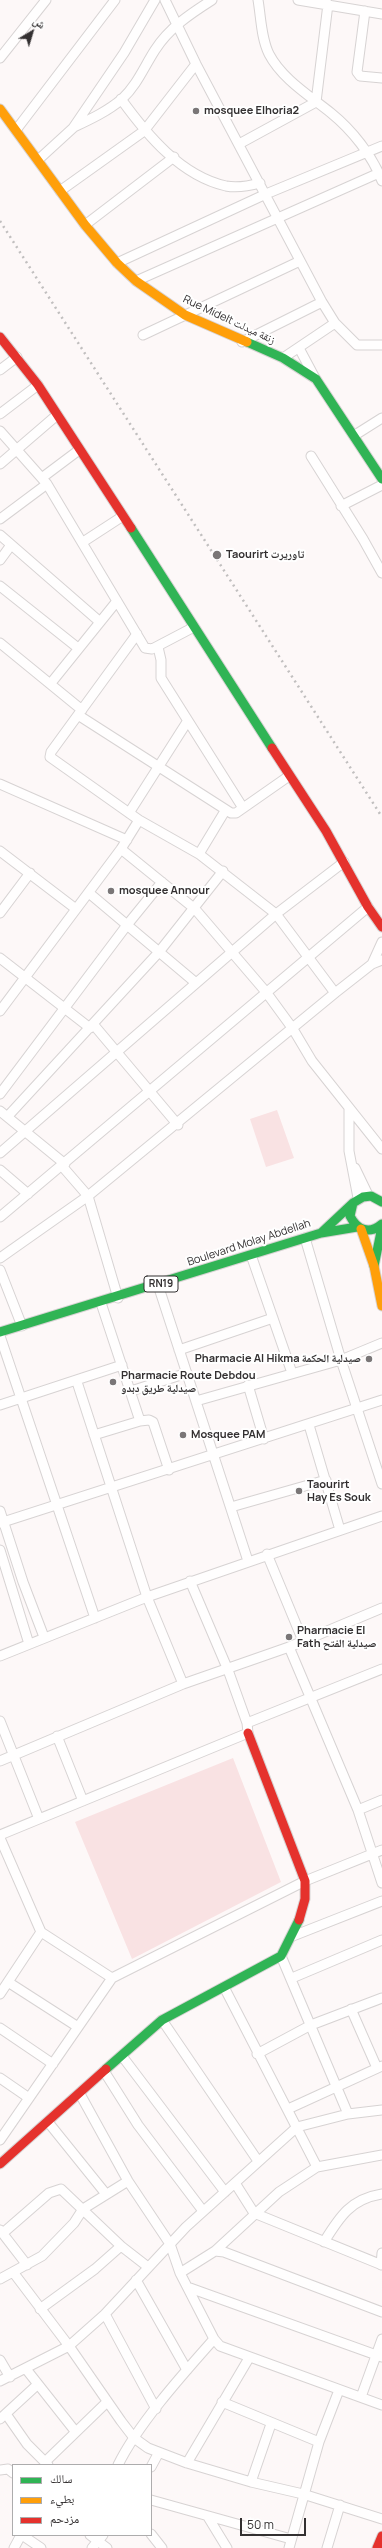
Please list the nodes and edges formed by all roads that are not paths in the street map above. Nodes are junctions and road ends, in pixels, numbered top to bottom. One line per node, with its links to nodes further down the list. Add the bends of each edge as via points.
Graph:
1 (46, 0): 12 (street)
2 (155, 0): 18 (street, via 124,53)
3 (165, 0): 11 (street)
4 (212, 0): 11 (street)
5 (258, 0): 16 (street, via 269,54 291,80)
6 (298, 0): 8 (street)
7 (114, 1): 19 (street)
8 (328, 4): 9 (street); 16 (street)
9 (365, 11): 10 (street); 14 (street, via 357,72 360,76)
10 (382, 14)
11 (176, 25): 13 (street); 15 (street, via 155,50 131,89)
12 (0, 58)
13 (196, 64): 20 (street); 21 (street)
14 (382, 78)
15 (121, 99): 18 (street); 20 (street)
16 (316, 102): 21 (street); 23 (street, via 342,122)
17 (0, 110): 19 (street, Rue Midelt زنقة ميدلت)
18 (73, 128): 25 (street)
19 (16, 130): 25 (street, Rue Midelt زنقة ميدلت)
20 (144, 131): 24 (street); 28 (street)
21 (239, 144): 27 (street)
22 (382, 146): 23 (street)
23 (367, 153): 26 (street); 29 (street)
24 (174, 158): 27 (street, via 208,180 227,186); 31 (street)
25 (38, 160): 28 (street, Rue Midelt زنقة ميدلت)
26 (380, 177): 30 (street)
27 (260, 184): 29 (street)
28 (60, 191): 31 (street, Rue Midelt زنقة ميدلت)
29 (266, 194): 30 (street); 33 (street)
30 (278, 218): 32 (street); 34 (street)
31 (85, 225): 33 (street, Rue Midelt زنقة ميدلت)
32 (300, 261): 35 (street); 36 (street)
33 (117, 263): 34 (street, Rue Midelt زنقة ميدلت)
34 (136, 281): 36 (street, Rue Midelt زنقة ميدلت)
35 (322, 302): 37 (street); 40 (street)
36 (185, 315): 38 (street); 40 (street, Rue Midelt زنقة ميدلت)
37 (335, 323): 41 (street, via 357,345); 42 (street)
38 (143, 335)
39 (0, 337): 43 (street)
40 (242, 342): 44 (street, Rue Midelt زنقة ميدلت)
41 (382, 345)
42 (299, 348): 44 (street); 46 (street)
43 (17, 358): 45 (street); 47 (street)
44 (283, 358): 46 (street, Rue Midelt زنقة ميدلت)
45 (0, 370)
46 (316, 379): 52 (street, Rue Midelt زنقة ميدلت)
47 (38, 385): 48 (street); 49 (street)
48 (0, 414)
49 (57, 415): 53 (street); 54 (street)
50 (382, 418): 52 (street)
51 (0, 431): 53 (street)
52 (355, 435): 57 (street, Rue Midelt زنقة ميدلت)
53 (18, 449): 56 (street); 58 (street)
54 (79, 450): 58 (street); 61 (street)
55 (311, 456): 60 (street)
56 (0, 464)
57 (382, 479)
58 (45, 480): 62 (street); 64 (street)
59 (382, 485): 60 (street)
60 (341, 506): 67 (street)
61 (123, 516): 64 (street); 72 (street)
62 (0, 519)
63 (0, 536): 65 (street)
64 (83, 542): 70 (street)
65 (11, 545): 66 (street); 71 (street)
66 (0, 560)
67 (378, 560): 68 (street)
68 (382, 573)
69 (0, 586): 76 (street)
70 (117, 600): 71 (street); 73 (street)
71 (100, 622): 76 (street)
72 (194, 627): 75 (street); 81 (street)
73 (137, 634): 75 (street, via 148,650); 78 (street)
74 (1, 646): 77 (street)
75 (158, 647): 79 (street, via 161,678)
76 (78, 648): 77 (street)
77 (51, 683): 78 (street)
78 (80, 712): 80 (street); 85 (street, via 50,757)
79 (187, 722): 80 (street); 83 (street)
80 (158, 767): 84 (street); 85 (street)
81 (289, 776): 83 (street); 91 (street)
82 (0, 784): 87 (street)
83 (243, 808): 84 (street, via 233,814)
84 (225, 811): 90 (street)
85 (129, 813): 86 (street)
86 (139, 820): 87 (street); 90 (street)
87 (127, 840): 88 (street)
88 (121, 849): 94 (street); 95 (street)
89 (0, 851): 93 (street)
90 (199, 854): 92 (street)
91 (344, 862): 96 (street); 100 (street)
92 (223, 872): 97 (street); 100 (street)
93 (30, 873): 98 (street); 99 (street)
94 (162, 882): 97 (street); 101 (street)
95 (89, 893): 98 (street); 101 (street)
96 (368, 907): 102 (street); 106 (street)
97 (195, 909): 104 (street); 105 (street)
98 (76, 910): 110 (street)
99 (0, 913)
100 (276, 914): 105 (street); 106 (street)
101 (127, 926): 104 (street); 114 (street)
102 (382, 927)
103 (382, 942): 109 (street)
104 (160, 952): 111 (street); 116 (street)
105 (232, 953): 111 (street); 112 (street)
106 (307, 957): 112 (street); 113 (street)
107 (0, 958): 110 (street)
108 (382, 960): 109 (street)
109 (372, 964): 113 (street)
110 (26, 977): 114 (street); 115 (street)
111 (196, 983): 118 (street)
112 (266, 992): 117 (street); 119 (street)
113 (335, 993): 117 (street)
114 (64, 1008): 116 (street); 120 (street)
115 (0, 1012)
116 (92, 1026): 118 (street); 122 (street)
117 (292, 1029): 121 (street, via 312,1061); 123 (street)
118 (118, 1051): 119 (street); 124 (street)
119 (150, 1090): 123 (street); 128 (street)
120 (0, 1094)
121 (349, 1108): 125 (street); 127 (street, via 348,1135)
122 (4, 1113): 124 (street)
123 (178, 1125): 131 (street)
124 (25, 1131): 126 (street); 128 (street)
125 (382, 1149)
126 (0, 1153)
127 (352, 1164): 132 (street); 133 (street)
128 (64, 1165): 130 (street); 131 (street)
129 (0, 1170): 130 (street)
130 (28, 1194): 134 (street)
131 (88, 1196): 140 (street); 144 (street)
132 (377, 1197): 133 (street, RN19)
133 (355, 1201): 136 (street, via 350,1216); 137 (street, Boulevard Molay Abdellah / RN19)
134 (0, 1217)
135 (382, 1226): 136 (street, RN19, via 373,1231); 141 (street)
136 (359, 1228): 137 (street, Boulevard Molay Abdellah / RN19); 141 (street)
137 (321, 1233): 138 (street, Boulevard Molay Abdellah / RN19)
138 (305, 1238): 139 (street, Boulevard Molay Abdellah / RN19); 153 (street)
139 (251, 1255): 143 (street, Boulevard Molay Abdellah / RN19); 147 (street)
140 (0, 1258)
141 (374, 1266): 146 (street)
142 (0, 1270): 148 (street)
143 (158, 1285): 144 (street, Boulevard Molay Abdellah / RN19); 152 (street)
144 (118, 1298): 145 (street, Boulevard Molay Abdellah / RN19)
145 (101, 1303): 148 (street, Boulevard Molay Abdellah / RN19); 154 (street)
146 (382, 1306)
147 (273, 1318): 152 (street); 156 (street)
148 (22, 1326): 149 (street, Boulevard Molay Abdellah / RN19)
149 (0, 1332)
150 (0, 1336): 160 (street)
151 (382, 1343): 153 (street)
152 (179, 1350): 155 (street)
153 (341, 1360): 156 (street); 164 (street)
154 (122, 1365): 157 (street); 159 (street)
155 (187, 1373): 159 (street); 162 (street)
156 (292, 1373): 158 (street)
157 (77, 1382): 160 (street); 167 (street)
158 (248, 1386): 162 (street); 168 (street)
159 (131, 1391): 165 (street)
160 (20, 1398): 163 (street); 174 (street)
161 (382, 1400): 164 (street)
162 (196, 1401): 169 (street)
163 (0, 1405)
164 (357, 1407): 166 (street); 172 (street)
165 (140, 1421): 167 (street); 170 (street, via 153,1422)
166 (309, 1425): 168 (street); 171 (street)
167 (94, 1435): 173 (street)
168 (264, 1439): 169 (street)
169 (214, 1455): 170 (street); 175 (street)
170 (170, 1470): 173 (street)
171 (326, 1480): 175 (street); 179 (street)
172 (382, 1484)
173 (111, 1488): 174 (street); 186 (street)
174 (56, 1506): 178 (street); 188 (street)
175 (231, 1507): 182 (street)
176 (0, 1511): 178 (street)
177 (382, 1516): 179 (street)
178 (2, 1522): 184 (street)
179 (340, 1530): 181 (street)
180 (0, 1550): 185 (street)
181 (267, 1554): 182 (street); 190 (street)
182 (248, 1561): 183 (street)
183 (190, 1581): 186 (street); 195 (street)
184 (23, 1582): 185 (street); 189 (street)
185 (11, 1588): 191 (street)
186 (147, 1597): 188 (street); 196 (street)
187 (382, 1608): 190 (street)
188 (95, 1618): 189 (street)
189 (44, 1637): 191 (street)
190 (303, 1641): 192 (street)
191 (29, 1644): 193 (street)
192 (289, 1647): 195 (street); 197 (street)
193 (0, 1656)
194 (382, 1669): 197 (street)
195 (228, 1670): 196 (street); 199 (street)
196 (183, 1684): 201 (street)
197 (310, 1698): 199 (street); 206 (street)
198 (0, 1722): 202 (street)
199 (247, 1724): 200 (street)
200 (248, 1734): 205 (street); 212 (street)
201 (57, 1736): 202 (street); 205 (street)
202 (15, 1755): 203 (street); 207 (street)
203 (0, 1761)
204 (382, 1800): 206 (street)
205 (83, 1801): 207 (street)
206 (358, 1810): 211 (street)
207 (39, 1819): 208 (street)
208 (0, 1834)
209 (0, 1838): 215 (street)
210 (382, 1850): 211 (street)
211 (373, 1854): 212 (street); 213 (street)
212 (305, 1881): 216 (street, via 305,1899); 219 (street)
213 (382, 1883)
214 (382, 1901): 216 (street)
215 (41, 1932): 219 (street); 221 (street)
216 (293, 1936): 218 (street)
217 (382, 1940): 220 (street)
218 (281, 1956): 220 (street); 222 (street)
219 (112, 1978): 229 (street)
220 (292, 1978): 227 (street)
221 (8, 1982): 223 (street); 229 (street)
222 (224, 1987): 226 (street); 230 (street)
223 (0, 1994)
224 (382, 1998): 225 (street)
225 (351, 2009): 227 (street); 233 (street)
226 (162, 2020): 231 (street); 246 (street)
227 (311, 2026): 230 (street); 236 (street)
228 (0, 2028): 232 (street)
229 (78, 2028): 232 (street)
230 (257, 2054): 239 (street)
231 (122, 2056): 234 (street); 251 (street)
232 (53, 2064): 238 (street)
233 (380, 2067): 236 (street)
234 (104, 2071): 237 (street); 255 (street, via 138,2125)
235 (0, 2078): 238 (street)
236 (337, 2087): 239 (street); 241 (street)
237 (80, 2094): 242 (street); 249 (street)
238 (30, 2098): 244 (street)
239 (288, 2110): 243 (street)
240 (382, 2110): 241 (street)
241 (348, 2114): 243 (street)
242 (48, 2122): 247 (street); 252 (street)
243 (297, 2127): 246 (street); 248 (street)
244 (2, 2134)
245 (382, 2155): 248 (street)
246 (258, 2161): 250 (street)
247 (0, 2164)
248 (317, 2167): 256 (street, via 295,2179)
249 (128, 2181): 252 (street); 259 (street)
250 (236, 2183): 251 (street); 256 (street)
251 (225, 2192): 255 (street)
252 (106, 2194): 254 (street)
253 (382, 2194): 258 (street, via 366,2196 358,2201 337,2222)
254 (83, 2209): 257 (street, via 61,2189 56,2189); 260 (street); 263 (street, via 74,2223 50,2248)
255 (203, 2211): 259 (street)
256 (254, 2213): 258 (street); 261 (street)
257 (2, 2231): 263 (street)
258 (324, 2242): 264 (street)
259 (170, 2244): 265 (street); 267 (street)
260 (121, 2246): 265 (street); 271 (street, via 95,2269)
261 (215, 2251): 267 (street); 272 (street, via 231,2253)
262 (382, 2253): 264 (street)
263 (27, 2265): 266 (street)
264 (381, 2265)
265 (148, 2267): 269 (street)
266 (13, 2272): 268 (street); 271 (street)
267 (180, 2273): 270 (street)
268 (0, 2279)
269 (136, 2280): 273 (street); 281 (street)
270 (190, 2288): 274 (street); 277 (street)
271 (40, 2309): 276 (street)
272 (382, 2312)
273 (105, 2314): 276 (street); 290 (street)
274 (214, 2339): 278 (street, via 220,2346); 281 (street)
275 (382, 2339): 277 (street)
276 (69, 2346): 280 (street); 287 (street)
277 (379, 2356): 286 (street)
278 (249, 2358): 285 (street); 288 (street)
279 (0, 2360): 282 (street)
280 (26, 2369): 282 (street); 284 (street)
281 (187, 2370): 290 (street)
282 (10, 2376): 283 (street)
283 (0, 2381)
284 (37, 2385): 291 (street); 293 (street)
285 (339, 2390): 286 (street); 295 (street)
286 (361, 2397): 289 (street)
287 (107, 2402): 293 (street); 294 (street)
288 (222, 2402): 292 (street); 297 (street)
289 (382, 2405)
290 (156, 2409): 294 (street)
291 (3, 2416): 298 (street)
292 (271, 2424): 295 (street); 303 (street)
293 (75, 2431): 298 (street)
294 (134, 2438): 296 (street); 299 (street)
295 (319, 2442): 304 (street)
296 (158, 2454): 297 (street); 300 (street)
297 (187, 2463): 303 (street)
298 (46, 2464)
299 (119, 2464)
300 (152, 2465)
301 (0, 2470): 302 (street, via 8,2469)
302 (12, 2472)
303 (251, 2482): 304 (street)
304 (303, 2494): 306 (street); 314 (street)
305 (152, 2500): 307 (street)
306 (340, 2506): 308 (street); 320 (street)
307 (208, 2517): 314 (street); 319 (street)
308 (382, 2519)
309 (152, 2535): 318 (street)
310 (21, 2536): 315 (street)
311 (23, 2536): 316 (street)
312 (382, 2536): 321 (street)
313 (98, 2541): 317 (street)
314 (290, 2543)
315 (14, 2548)
316 (41, 2548)
317 (107, 2548)
318 (162, 2548)
319 (227, 2548)
320 (327, 2548)
321 (377, 2548)

